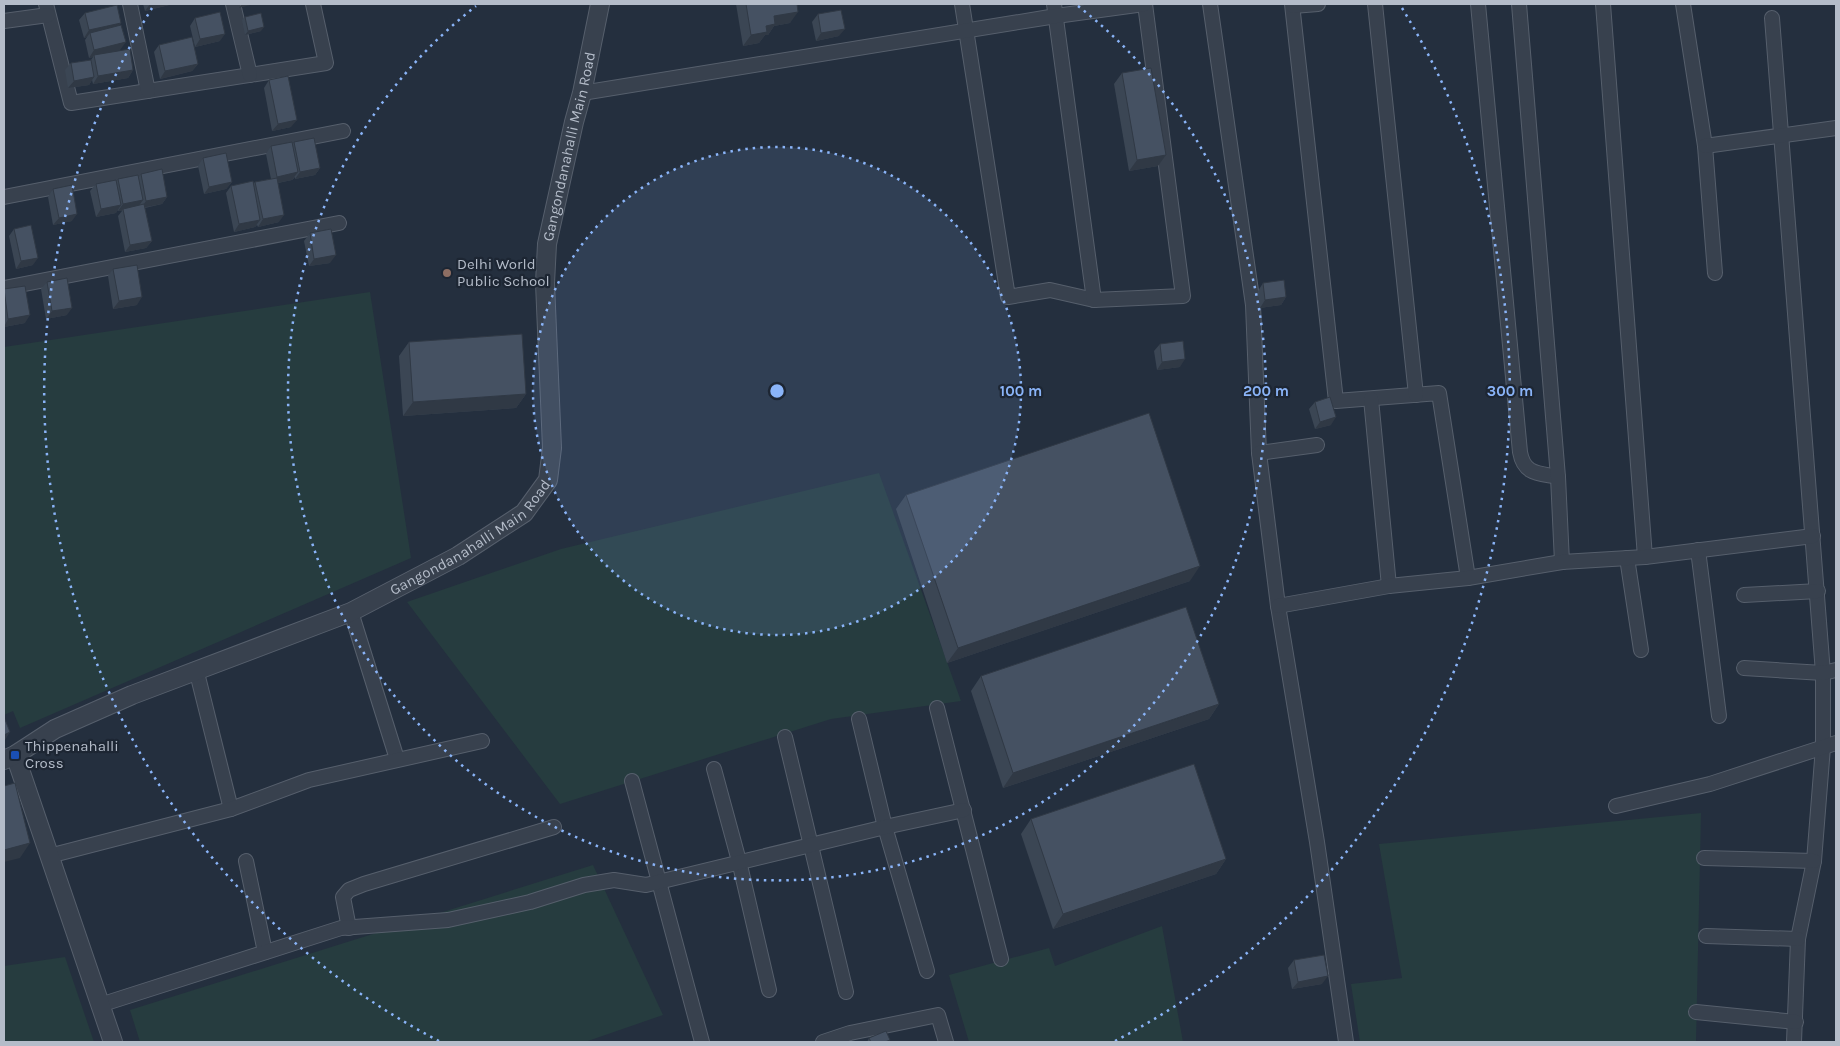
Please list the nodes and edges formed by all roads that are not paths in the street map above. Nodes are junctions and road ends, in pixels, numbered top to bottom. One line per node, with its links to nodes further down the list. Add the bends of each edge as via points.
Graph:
1 (130, 4): 21 (street)
2 (233, 4): 20 (street)
3 (313, 4): 20 (street, via 326,63)
4 (600, 4): 22 (street, Gangondanahalli Main Road)
5 (962, 4): 19 (street)
6 (1144, 4): 16 (street); 31 (street, via 1183,296)
7 (1210, 4): 35 (street, via 1253,305)
8 (1318, 4): 14 (street)
9 (1375, 4): 32 (street)
10 (1478, 4): 36 (street, via 1520,452 1528,470)
11 (1519, 4): 36 (street)
12 (1603, 4): 39 (street)
13 (1683, 4): 26 (street)
14 (1292, 5): 33 (street, via 1336,401)
15 (47, 9): 18 (street); 21 (street, via 71,103)
16 (1055, 10): 19 (street); 31 (street)
17 (1772, 18): 25 (street)
18 (4, 21)
19 (966, 31): 22 (street); 31 (street, via 1008,297 1050,290)
20 (250, 75): 21 (street)
21 (148, 91)
22 (582, 93): 47 (street, Gangondanahalli Main Road, via 547,244 544,283 552,448 548,480 524,513 458,556)
23 (1836, 128): 25 (street)
24 (344, 131): 27 (street)
25 (1781, 136): 26 (street); 37 (street)
26 (1705, 146): 29 (street)
27 (4, 197)
28 (339, 223): 30 (street)
29 (1715, 273)
30 (4, 288)
31 (1094, 300)
32 (1416, 395): 33 (street); 42 (street, via 1439,393)
33 (1371, 399): 43 (street)
34 (1317, 445): 35 (street)
35 (1259, 453): 46 (street)
36 (1558, 477): 41 (street)
37 (1813, 536): 38 (street); 44 (street)
38 (1698, 550): 39 (street); 53 (street)
39 (1645, 557): 40 (street)
40 (1627, 558): 41 (street); 48 (street)
41 (1562, 562): 42 (street)
42 (1468, 578): 43 (street)
43 (1389, 586): 46 (street)
44 (1818, 591): 45 (street); 51 (street)
45 (1744, 596)
46 (1278, 606): 89 (street)
47 (351, 612): 50 (street, Gangondanahalli Main Road); 59 (street)
48 (1641, 650)
49 (1744, 668): 51 (street)
50 (196, 669): 58 (street, Gangondanahalli Main Road, via 54,729); 63 (street)
51 (1830, 672): 57 (street)
52 (938, 708): 64 (street)
53 (1719, 716)
54 (859, 719): 66 (street)
55 (785, 737): 67 (street)
56 (482, 741): 59 (street)
57 (1830, 745): 62 (street, via 1710,784); 70 (street)
58 (9, 758): 68 (street)
59 (397, 759): 63 (street, via 309,780)
60 (714, 769): 72 (street)
61 (632, 781): 73 (street)
62 (1616, 806)
63 (231, 809): 68 (street)
64 (964, 810): 66 (street); 78 (street)
65 (554, 827): 74 (street, via 349,890 343,897)
66 (885, 827): 67 (street); 79 (street)
67 (810, 845): 72 (street); 81 (street)
68 (49, 856): 82 (street)
69 (1704, 858): 70 (street)
70 (1814, 860): 76 (street)
71 (246, 861): 77 (street)
72 (738, 861): 73 (street); 80 (street)
73 (659, 882): 74 (street, via 646,885 614,880 448,920); 86 (street)
74 (349, 928): 77 (street)
75 (1706, 936): 76 (street)
76 (1798, 940): 84 (street)
77 (264, 952): 82 (street)
78 (1001, 959)
79 (927, 971)
80 (769, 990)
81 (846, 992)
82 (100, 1005): 85 (street)
83 (1696, 1012): 84 (street)
84 (1796, 1022): 90 (street)
85 (112, 1042)
86 (702, 1042)
87 (823, 1042): 88 (street, via 850,1033 938,1015)
88 (946, 1042)
89 (1346, 1042)
90 (1794, 1042)

